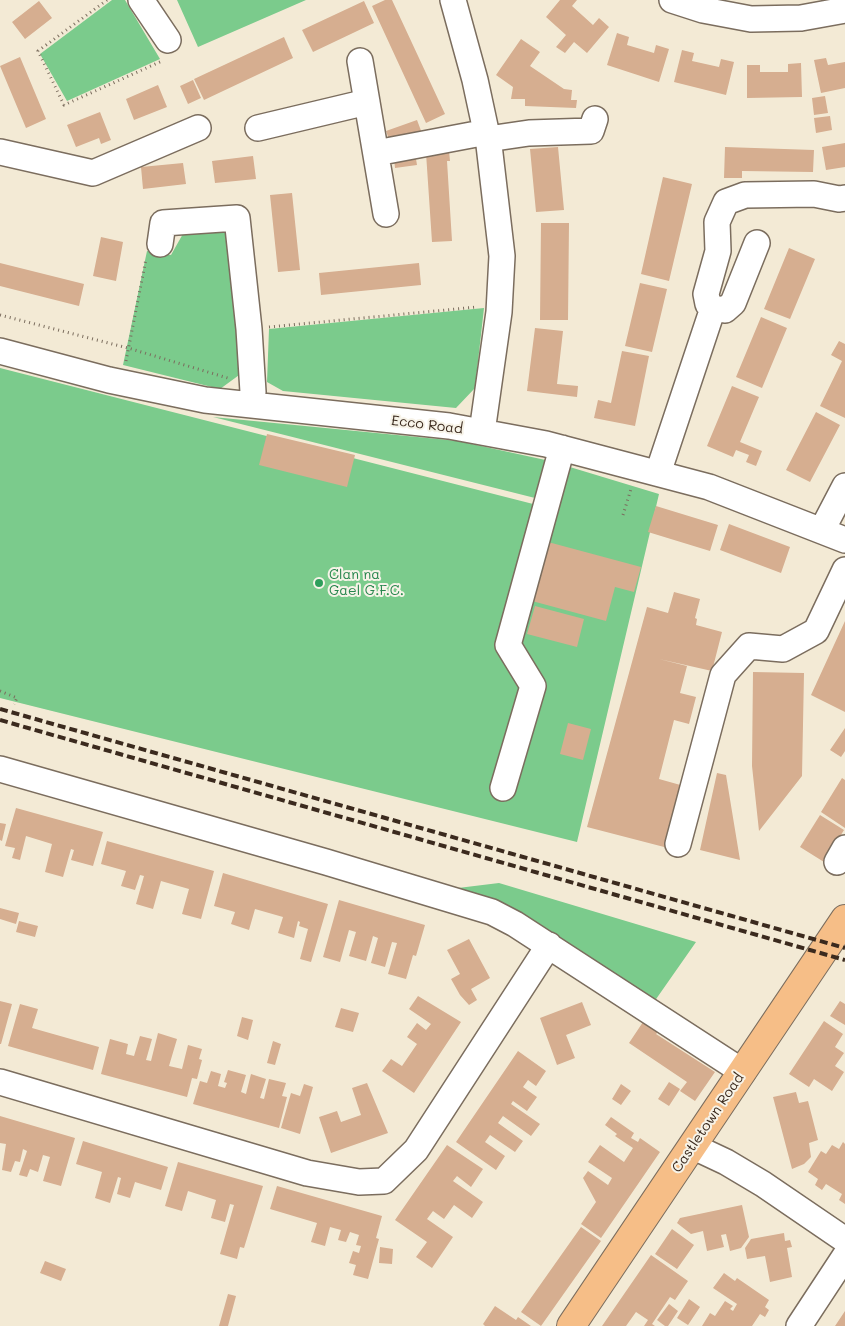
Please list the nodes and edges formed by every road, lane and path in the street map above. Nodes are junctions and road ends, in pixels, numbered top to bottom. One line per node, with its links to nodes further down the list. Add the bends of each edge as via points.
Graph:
1 (106, 0): 6 (path, via 38,51 64,104 162,61)
2 (141, 0): 6 (street)
3 (453, 0): 12 (street)
4 (672, 0): 5 (street, via 703,10 751,18 801,18)
5 (845, 10)
6 (168, 40)
7 (360, 61): 8 (street)
8 (367, 102): 11 (street); 14 (street)
9 (595, 119): 12 (street, via 591,131)
10 (198, 128): 13 (street, via 93,173)
11 (258, 128)
12 (487, 135): 14 (street); 19 (street, via 502,256)
13 (0, 152)
14 (376, 153): 16 (street)
15 (845, 198): 20 (street, via 814,194 745,195 726,202 717,222 718,251 706,294 708,304)
16 (386, 214)
17 (160, 244): 22 (street, via 164,223 237,218); 23 (path, via 149,242)
18 (757, 244): 20 (street, via 733,303 725,310)
19 (500, 304): 22 (path); 27 (street)
20 (713, 308): 29 (street)
21 (0, 315): 23 (path)
22 (249, 328): 26 (street)
23 (128, 348): 25 (path); 26 (path, via 217,374)
24 (0, 351): 25 (street, Ecco Road)
25 (122, 382): 26 (street, Ecco Road, via 205,400)
26 (252, 397): 27 (street, Ecco Road)
27 (482, 432): 28 (street, Ecco Road)
28 (562, 448): 29 (street, Ecco Road); 37 (street, via 508,645 533,686)
29 (658, 473): 31 (street, Ecco Road, via 709,488)
30 (845, 486): 31 (street)
31 (822, 530): 32 (street, Ecco Road)
32 (845, 540)
33 (845, 570): 38 (street, via 816,631 783,649 749,646 723,674)
34 (0, 691): 35 (path, via 17,698)
35 (14, 704)
36 (0, 770): 40 (street, via 465,903 515,924)
37 (503, 788)
38 (678, 844)
39 (845, 919): 41 (main road, Castletown Road)
40 (549, 945): 41 (street); 42 (street, via 416,1150 384,1181 359,1182 307,1173)
41 (743, 1072): 43 (main road, Castletown Road)
42 (0, 1082)
43 (692, 1146): 44 (street, via 763,1184); 46 (main road, Castletown Road)
44 (845, 1240)
45 (845, 1256): 47 (street)
46 (571, 1326)
47 (799, 1326)

